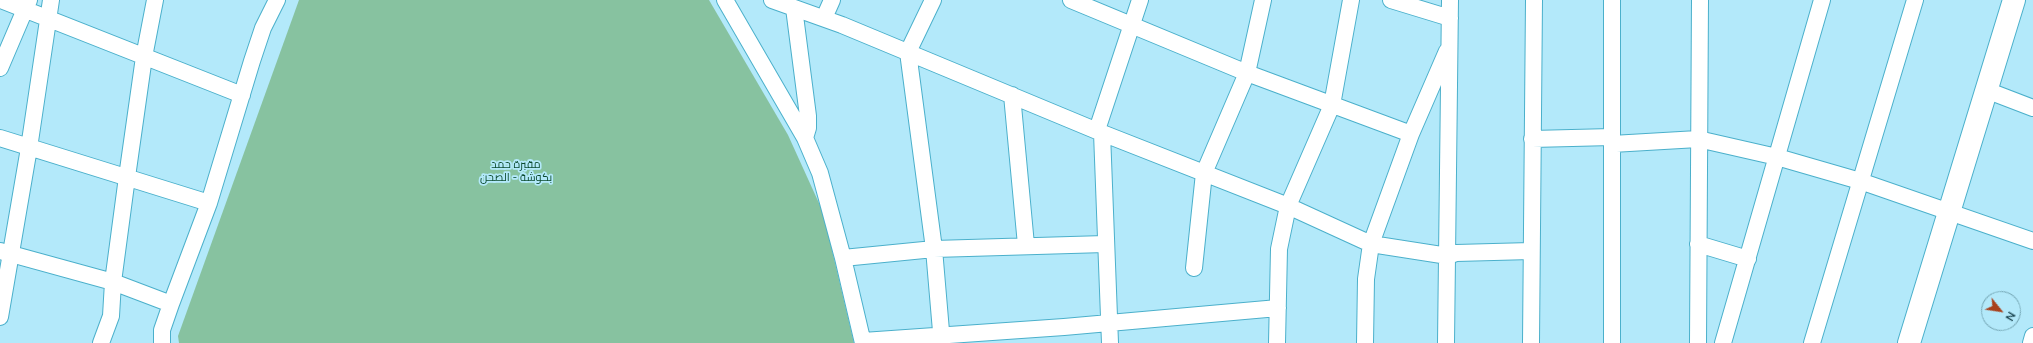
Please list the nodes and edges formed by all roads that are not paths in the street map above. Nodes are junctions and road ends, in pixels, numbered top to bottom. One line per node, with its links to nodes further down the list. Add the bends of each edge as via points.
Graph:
1 (1, 0): 21 (street)
2 (51, 0): 25 (street)
3 (155, 0): 29 (street)
4 (277, 0): 34 (street, via 263,28)
5 (725, 0): 40 (street)
6 (772, 0): 22 (street)
7 (832, 0): 23 (street)
8 (933, 0): 28 (street)
9 (1071, 0): 26 (street)
10 (1140, 0): 26 (street)
11 (1263, 0): 31 (street)
12 (1351, 0): 35 (street)
13 (1391, 0): 24 (street)
14 (1450, 0): 24 (street)
15 (1534, 0): 41 (street)
16 (1612, 0): 43 (street)
17 (1700, 0): 42 (street)
18 (1822, 0): 45 (street)
19 (1915, 0): 48 (street)
20 (2014, 0): 32 (street)
21 (27, 5): 25 (street); 30 (street)
22 (794, 8): 23 (street); 40 (street, via 808,116)
23 (824, 18): 28 (street)
24 (1450, 18): 27 (street)
25 (49, 19): 29 (street); 44 (street)
26 (1132, 26): 31 (street); 37 (street)
27 (1450, 44): 38 (street); 60 (street)
28 (908, 52): 33 (street); 57 (street)
29 (144, 57): 34 (street); 47 (street)
30 (0, 68)
31 (1247, 73): 35 (street); 46 (street)
32 (1986, 90): 36 (street); 51 (street)
33 (1012, 95): 37 (street); 56 (street)
34 (242, 96): 49 (street)
35 (1332, 105): 38 (street); 50 (street)
36 (2033, 108)
37 (1099, 131): 46 (street); 53 (street)
38 (1411, 134): 54 (street)
39 (0, 138): 44 (street)
40 (805, 138): 61 (street, via 820,173)
41 (1532, 139): 43 (street); 58 (street)
42 (1698, 140): 43 (street); 45 (street); 55 (street)
43 (1612, 141): 79 (street)
44 (29, 148): 47 (street); 59 (street)
45 (1777, 157): 48 (street); 62 (street)
46 (1204, 173): 50 (street); 63 (street)
47 (127, 177): 49 (street); 64 (street)
48 (1860, 181): 51 (street); 82 (street)
49 (209, 203): 65 (street)
50 (1288, 206): 54 (street); 66 (street, via 1279,249)
51 (1950, 211): 52 (street); 83 (street)
52 (2033, 241)
53 (1105, 244): 56 (street); 68 (street)
54 (1371, 244): 60 (street); 76 (street, via 1366,279)
55 (1698, 244): 62 (street); 80 (street)
56 (1026, 245): 57 (street)
57 (934, 249): 61 (street); 70 (street)
58 (1532, 251): 60 (street, via 1456,253); 78 (street)
59 (5, 252): 64 (street); 67 (street)
60 (1448, 256): 77 (street)
61 (844, 258): 71 (street)
62 (1748, 259): 81 (street)
63 (1194, 268)
64 (113, 282): 65 (street); 72 (street, via 111,316)
65 (171, 304): 73 (street, via 162,330)
66 (1278, 308): 68 (street); 75 (street)
67 (0, 318)
68 (1109, 322): 70 (street); 74 (street)
69 (2033, 336): 84 (street)
70 (941, 340): 71 (street)
71 (863, 342)
72 (101, 343)
73 (162, 343)
74 (1110, 343)
75 (1277, 343)
76 (1365, 343)
77 (1446, 343)
78 (1531, 343)
79 (1612, 343)
80 (1698, 343)
81 (1723, 343)
82 (1812, 343)
83 (1909, 343)
84 (2031, 343)

